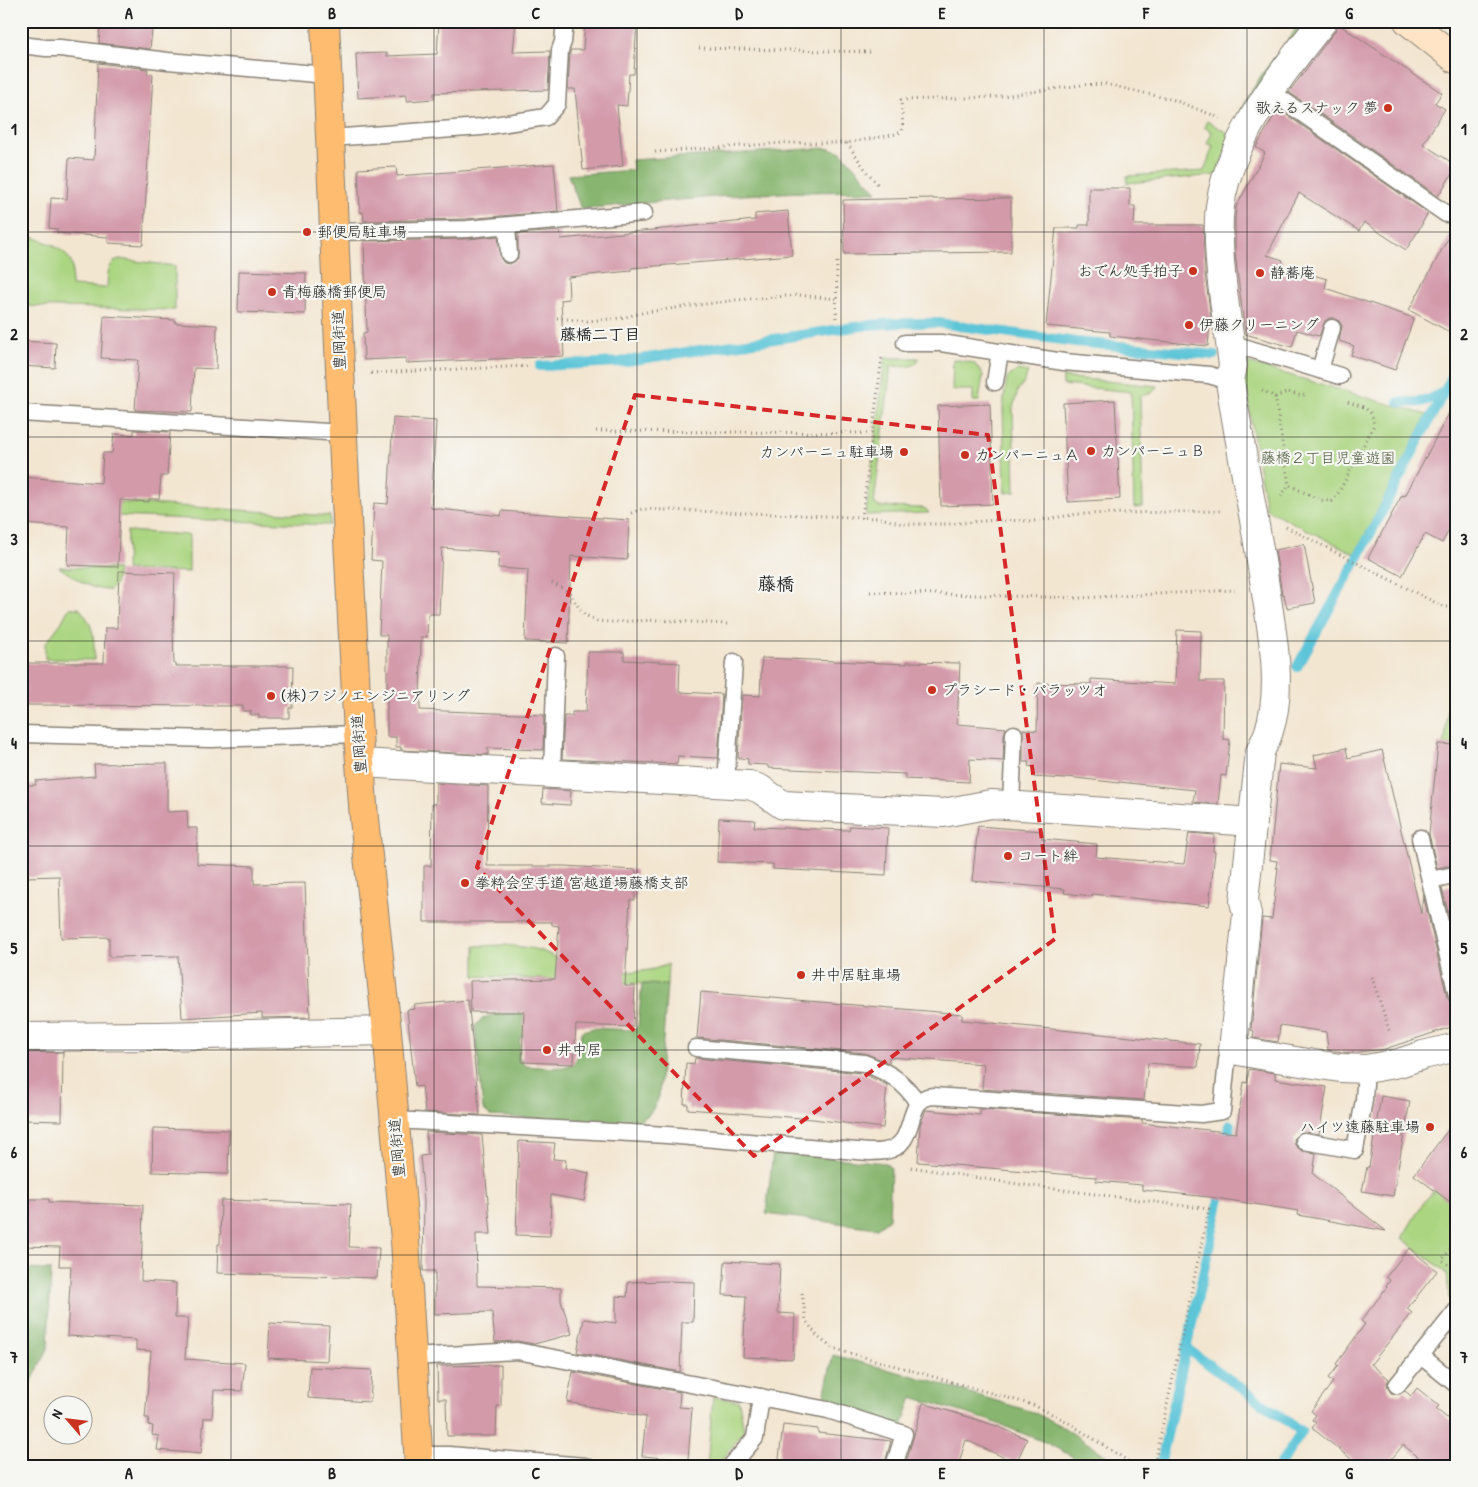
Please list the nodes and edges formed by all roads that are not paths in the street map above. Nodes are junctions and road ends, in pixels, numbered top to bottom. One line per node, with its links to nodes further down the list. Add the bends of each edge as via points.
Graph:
1 (325, 21): 7 (main road, 豊岡街道)
2 (565, 21): 9 (lane, via 557,104 546,117 481,127)
3 (1322, 21): 8 (street)
4 (1422, 25): 6 (main road)
5 (21, 45): 7 (lane)
6 (1457, 60)
7 (327, 75): 9 (main road, 豊岡街道)
8 (1270, 91): 11 (lane); 17 (street, via 1229,167 1223,185 1219,241)
9 (330, 138): 13 (main road, 豊岡街道)
10 (644, 214): 12 (lane)
11 (1446, 214)
12 (507, 227): 13 (lane); 14 (lane)
13 (335, 232): 24 (main road, 豊岡街道)
14 (508, 254)
15 (1332, 328): 19 (lane)
16 (905, 343): 18 (lane, via 941,343)
17 (1230, 343): 19 (lane); 22 (street)
18 (1000, 352): 21 (lane); 22 (lane, via 1064,362 1210,375)
19 (1320, 370): 20 (lane)
20 (1340, 376)
21 (994, 382)
22 (1231, 386): 34 (street, via 1276,664 1275,698 1270,731 1260,752)
23 (21, 413): 24 (lane)
24 (343, 433): 28 (main road, 豊岡街道)
25 (556, 656): 31 (lane)
26 (734, 662): 32 (lane)
27 (21, 734): 28 (lane, via 211,739)
28 (358, 734): 30 (main road, 豊岡街道)
29 (1014, 734): 33 (lane)
30 (361, 763): 31 (street); 39 (main road, 豊岡街道)
31 (552, 772): 32 (street)
32 (726, 783): 33 (street, via 760,789 783,804 943,812 991,804)
33 (1010, 805): 34 (street)
34 (1253, 822): 43 (street)
35 (1420, 838): 37 (lane)
36 (1457, 877): 37 (lane)
37 (1430, 880): 38 (lane)
38 (1457, 995)
39 (387, 1031): 40 (street); 46 (main road, 豊岡街道)
40 (21, 1037)
41 (1457, 1047): 44 (street)
42 (696, 1048): 45 (lane, via 864,1063 902,1084)
43 (1233, 1050): 44 (street, via 1340,1068); 45 (lane, via 1227,1060 1222,1110 1215,1112 1201,1114 933,1096 924,1096)
44 (1366, 1069): 47 (lane, via 1356,1150)
45 (917, 1102): 46 (lane, via 900,1144 877,1152 667,1135)
46 (395, 1120): 50 (main road, 豊岡街道)
47 (1304, 1141)
48 (1457, 1310): 49 (lane)
49 (1421, 1356): 51 (lane); 52 (lane)
50 (412, 1357): 53 (lane, via 517,1351); 54 (main road, 豊岡街道)
51 (1397, 1385)
52 (1457, 1385)
53 (761, 1397): 56 (lane, via 755,1438); 57 (lane, via 828,1410 904,1434)
54 (418, 1460): 55 (lane, via 449,1455)
55 (585, 1466)
56 (731, 1466)
57 (894, 1466)

